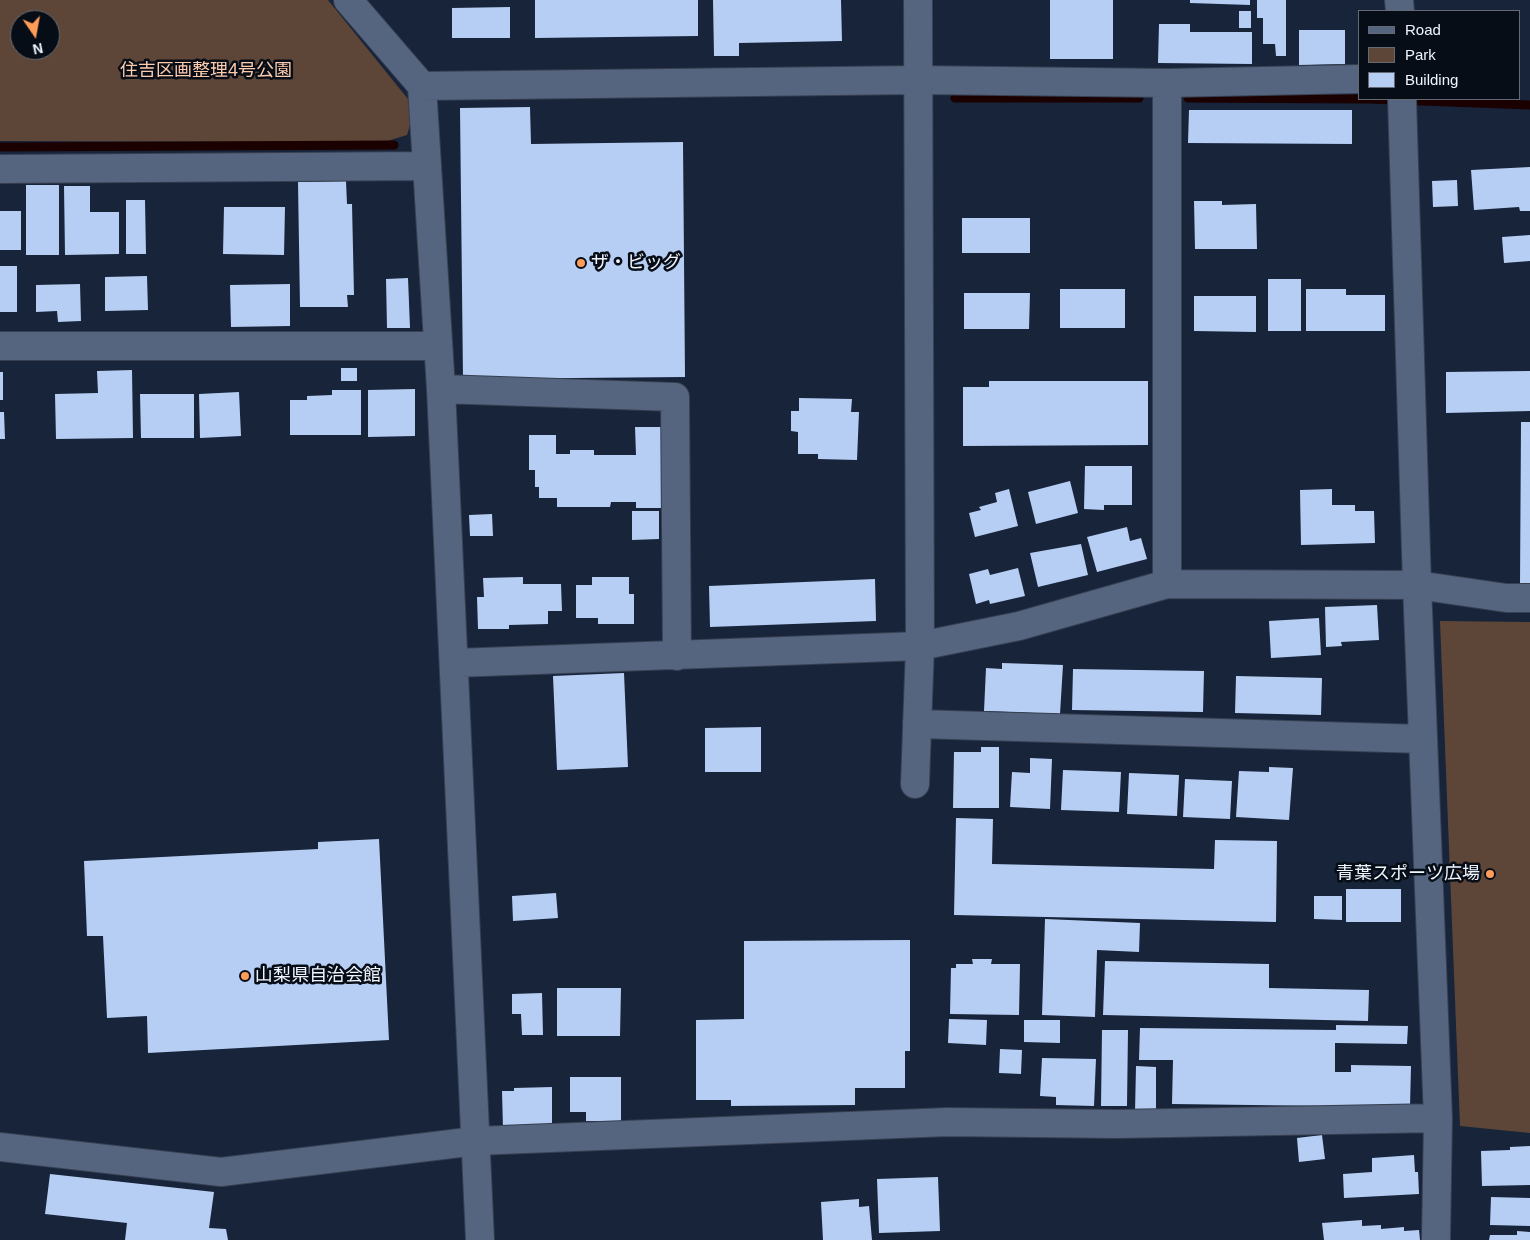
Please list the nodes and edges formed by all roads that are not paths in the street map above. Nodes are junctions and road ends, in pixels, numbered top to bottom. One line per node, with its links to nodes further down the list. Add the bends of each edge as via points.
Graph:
1 (348, 0): 6 (street)
2 (918, 0): 4 (street)
3 (1358, 79): 5 (street)
4 (918, 80): 5 (street); 6 (street); 16 (street)
5 (1166, 83): 13 (street)
6 (422, 86): 8 (street)
7 (1402, 104): 14 (street)
8 (427, 166): 9 (street); 11 (street)
9 (0, 169)
10 (0, 346): 11 (street)
11 (438, 346): 12 (street)
12 (441, 389): 17 (street, via 675,397); 18 (street)
13 (1167, 584): 14 (street); 16 (street, via 1019,626)
14 (1417, 586): 15 (street, via 1506,598); 20 (street)
15 (1530, 598)
16 (920, 646): 17 (street); 19 (street)
17 (677, 656): 18 (street)
18 (455, 662): 23 (street)
19 (917, 724): 20 (street); 21 (street)
20 (1423, 739): 22 (street)
21 (915, 784)
22 (1438, 1118): 23 (street, via 1116,1124 948,1122); 26 (street)
23 (476, 1141): 24 (street, via 221,1172); 25 (street)
24 (0, 1147)
25 (480, 1240)
26 (1436, 1240)

